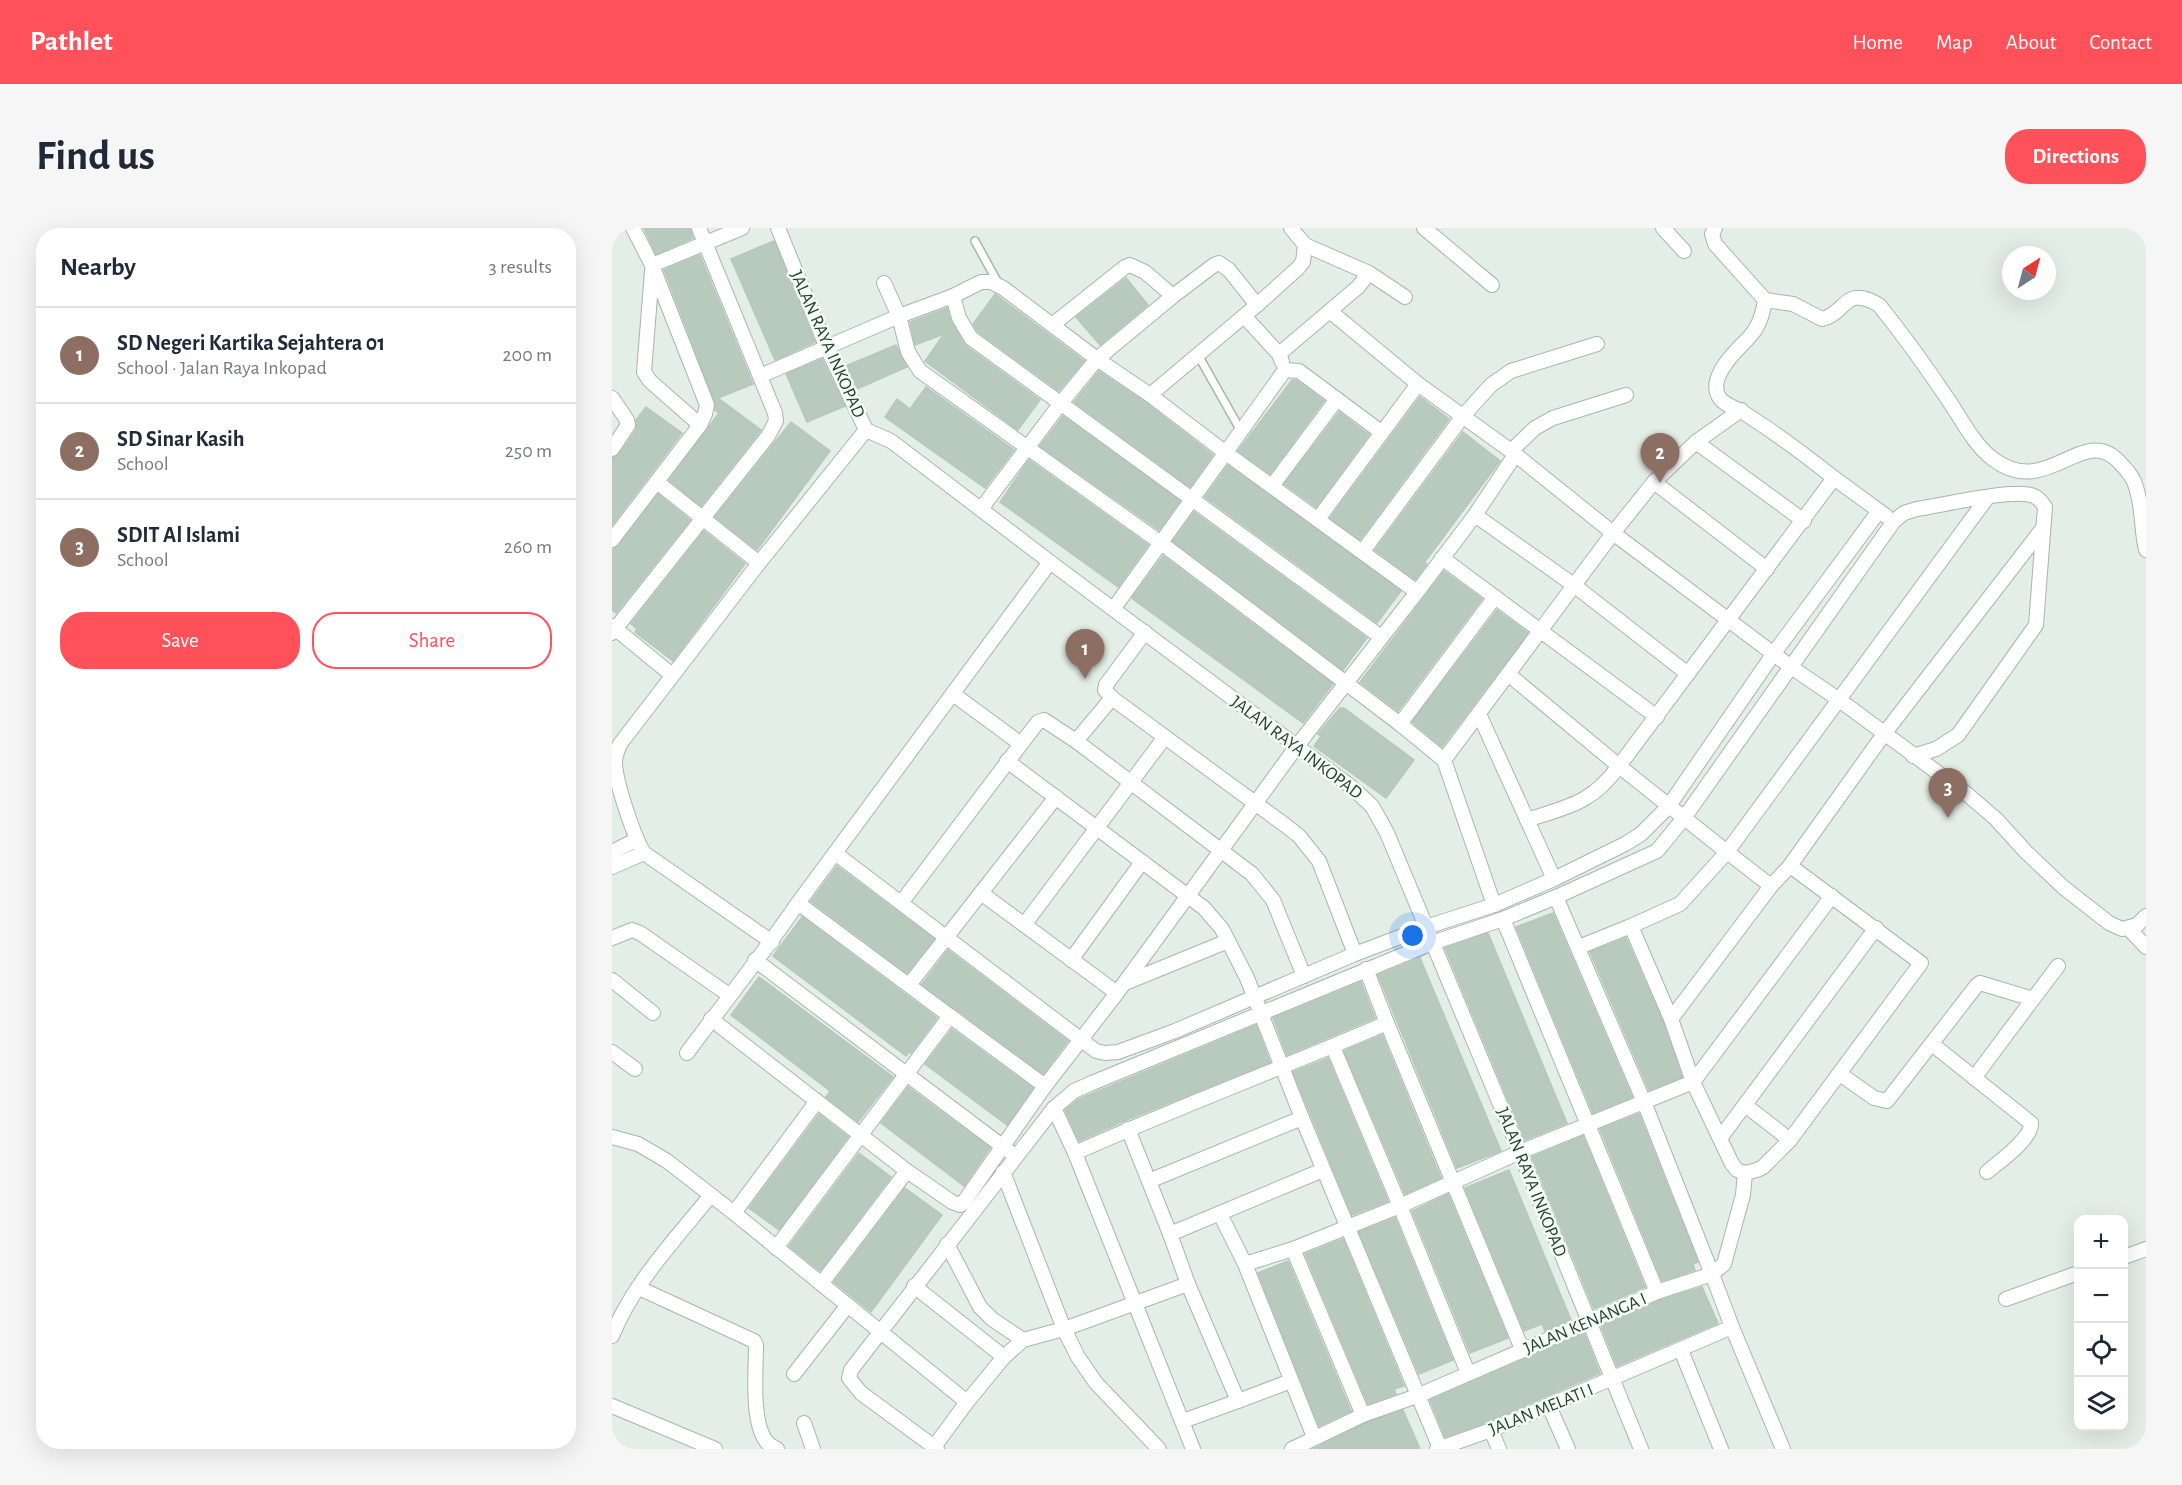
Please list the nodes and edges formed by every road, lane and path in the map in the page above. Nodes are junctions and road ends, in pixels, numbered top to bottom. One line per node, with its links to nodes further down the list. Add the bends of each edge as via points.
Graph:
1 (633, 228): 13 (street)
2 (699, 228): 10 (street)
3 (742, 228): 10 (street)
4 (778, 228): 28 (street, JALAN RAYA INKOPAD)
5 (1291, 228): 11 (street)
6 (1424, 228): 16 (street)
7 (1663, 228): 12 (street)
8 (1715, 228): 21 (street, via 1715,244)
9 (975, 241): 17 (lane)
10 (705, 243): 13 (street); 33 (street)
11 (1305, 245): 14 (street); 22 (street, via 1298,268)
12 (1684, 251)
13 (652, 266): 42 (street, via 705,397 707,405); 42 (street, via 644,372)
14 (1369, 273): 20 (street); 23 (street)
15 (884, 283): 24 (street)
16 (1492, 285)
17 (1000, 286): 18 (street, via 981,282); 26 (street)
18 (953, 296): 24 (street); 39 (street, via 959,318 971,338)
19 (1173, 296): 22 (street, via 1219,263); 26 (street, via 1145,272 1130,265); 31 (street)
20 (1405, 297)
21 (1765, 300): 40 (street, via 1759,326 1722,369 1716,385 1722,401); 68 (street, via 1793,304 1822,319 1846,301 1858,298 1879,305 1977,443 2007,468 2033,472 2091,450 2111,453 2136,485)
22 (1257, 305): 25 (street)
23 (1331, 312): 29 (street); 34 (street)
24 (899, 316): 28 (street); 47 (street, via 908,352 920,371)
25 (1244, 316): 29 (street); 30 (street)
26 (1052, 325): 31 (street)
27 (1597, 344): 41 (street, via 1502,376)
28 (827, 348): 33 (street); 43 (street, JALAN RAYA INKOPAD)
29 (1279, 354): 32 (street)
30 (1198, 355): 36 (street); 44 (lane)
31 (1097, 359): 36 (street); 39 (street)
32 (1285, 370): 38 (street, via 1299,371); 44 (street)
33 (760, 376): 60 (street, via 776,421)
34 (1418, 384): 41 (street); 45 (street)
35 (1626, 394): 50 (street, via 1553,418 1535,428)
36 (1150, 395): 49 (street)
37 (612, 398): 48 (street, via 628,424)
38 (1337, 399): 45 (street); 54 (street)
39 (1061, 403): 47 (street); 56 (street)
40 (1741, 410): 46 (street); 51 (street)
41 (1463, 416): 50 (street); 69 (street)
42 (700, 424): 52 (street)
43 (866, 430): 57 (street, JALAN RAYA INKOPAD, via 891,441); 72 (street)
44 (1242, 431): 49 (street)
45 (1381, 432): 61 (street)
46 (1696, 442): 53 (street); 62 (street)
47 (1027, 447): 57 (street); 67 (street)
48 (612, 449)
49 (1226, 453): 54 (street); 56 (street)
50 (1513, 453): 59 (street); 65 (street)
51 (1834, 478): 58 (street); 62 (street)
52 (657, 482): 60 (street); 66 (street)
53 (1654, 482): 65 (street); 73 (street)
54 (1272, 486): 61 (street)
55 (1987, 498): 63 (street, via 1917,509); 64 (street, via 2032,495 2045,507); 91 (street)
56 (1192, 500): 67 (street); 82 (street)
57 (981, 509): 71 (street, JALAN RAYA INKOPAD)
58 (1879, 511): 63 (street); 83 (street)
59 (1475, 515): 70 (street); 74 (street)
60 (704, 518): 72 (street); 79 (street)
61 (1318, 519): 69 (street)
62 (1804, 521): 73 (street)
63 (1894, 521): 84 (street)
64 (2043, 528): 95 (street); 100 (street, via 2036,625 1958,735 1936,749)
65 (1613, 533): 74 (street); 78 (street)
66 (612, 540)
67 (1161, 543): 77 (street); 88 (street)
68 (2146, 550)
69 (1363, 551): 75 (street)
70 (1442, 558): 75 (street); 76 (street)
71 (1050, 562): 77 (street, JALAN RAYA INKOPAD); 89 (street)
72 (759, 563): 87 (street)
73 (1767, 569): 78 (street)
74 (1575, 586): 80 (street); 86 (street)
75 (1417, 592): 82 (street)
76 (1495, 597): 80 (street); 94 (street)
77 (1114, 609): 81 (street, JALAN RAYA INKOPAD)
78 (1729, 621): 83 (street); 86 (street)
79 (613, 629): 87 (street)
80 (1540, 630): 85 (street); 93 (street)
81 (1145, 632): 90 (street, via 1106,686); 99 (street, JALAN RAYA INKOPAD)
82 (1381, 637): 88 (street)
83 (1774, 653): 84 (street); 107 (street)
84 (1791, 668): 91 (street); 108 (street)
85 (1508, 674): 92 (street); 103 (street)
86 (1688, 674): 93 (street)
87 (672, 675): 111 (street, via 616,754 616,773)
88 (1346, 684): 94 (street); 99 (street)
89 (953, 694): 98 (street); 116 (street)
90 (1112, 698): 96 (street); 97 (street)
91 (1838, 699): 95 (street); 114 (street)
92 (1479, 714): 101 (street); 109 (street)
93 (1657, 717): 103 (street)
94 (1400, 724): 101 (street)
95 (1884, 734): 100 (street); 119 (street)
96 (1165, 737): 104 (street); 106 (street)
97 (1076, 741): 98 (street, via 1044,720); 104 (street)
98 (1021, 744): 102 (street)
99 (1297, 746): 106 (street); 133 (street, JALAN RAYA INKOPAD, via 1372,806)
100 (1913, 756): 135 (street, via 1983,808 2080,901 2109,923)
101 (1444, 760): 128 (street)
102 (1007, 761): 105 (street); 127 (street)
103 (1619, 766): 107 (street); 109 (street, via 1587,799)
104 (1131, 782): 110 (street); 112 (street)
105 (1056, 797): 110 (street); 122 (street)
106 (1256, 804): 112 (street); 143 (street, via 1299,836 1319,861)
107 (1668, 807): 108 (street); 120 (street, via 1641,834)
108 (1684, 818): 114 (street); 125 (street, via 1657,851)
109 (1527, 820): 120 (street)
110 (1098, 829): 117 (street); 131 (street)
111 (636, 840): 113 (street); 115 (street)
112 (1221, 851): 124 (street); 148 (street, via 1252,874 1273,900)
113 (612, 852)
114 (1727, 852): 121 (street); 132 (street, via 1680,904)
115 (644, 853): 118 (street); 139 (street)
116 (835, 853): 126 (street); 127 (street)
117 (1142, 862): 124 (street); 145 (street)
118 (612, 867)
119 (1789, 867): 121 (street); 123 (street)
120 (1554, 879): 128 (street)
121 (1771, 886): 159 (street)
122 (981, 893): 131 (street); 137 (street)
123 (1832, 896): 134 (street); 171 (street)
124 (1187, 897): 138 (street, via 1214,918); 151 (street)
125 (1556, 897): 130 (street); 142 (street)
126 (798, 903): 139 (street); 150 (street)
127 (901, 903): 137 (street)
128 (1494, 905): 133 (street)
129 (2146, 916): 135 (street)
130 (1503, 919): 140 (street); 178 (street)
131 (1024, 926): 145 (street)
132 (1631, 926): 142 (street); 159 (street)
133 (1426, 927): 140 (street, JALAN RAYA INKOPAD); 143 (street)
134 (1876, 928): 169 (street, via 1921,963); 175 (street)
135 (2128, 928): 141 (street)
136 (612, 938): 152 (street, via 632,930 640,933)
137 (946, 938): 150 (street); 161 (street)
138 (1228, 941): 151 (street); 153 (street)
139 (772, 942): 144 (street)
140 (1432, 943): 147 (street); 185 (street, JALAN RAYA INKOPAD)
141 (2146, 946)
142 (1579, 947): 174 (street)
143 (1355, 954): 148 (street)
144 (755, 960): 152 (street); 168 (street)
145 (1071, 960): 151 (street)
146 (2058, 966): 154 (street)
147 (1366, 969): 155 (street); 160 (street)
148 (1304, 976): 153 (street)
149 (612, 980): 156 (street)
150 (909, 985): 157 (street)
151 (1120, 989): 161 (street)
152 (729, 995): 158 (street)
153 (1254, 997): 155 (street); 161 (street, via 1118,1052 1096,1051)
154 (2033, 999): 162 (street, via 1977,984); 170 (street)
155 (1260, 1012): 166 (street); 176 (street, via 1074,1091)
156 (653, 1013)
157 (950, 1016): 168 (street); 172 (street)
158 (711, 1019): 165 (street); 173 (street)
159 (1671, 1019): 171 (street)
160 (1387, 1023): 163 (street); 193 (street)
161 (1081, 1040): 172 (street)
162 (1932, 1044): 169 (street, via 1887,1101 1874,1098); 170 (street)
163 (1333, 1047): 166 (street); 195 (street)
164 (612, 1052): 167 (street)
165 (687, 1053)
166 (1283, 1068): 177 (street); 179 (street)
167 (635, 1069)
168 (907, 1074): 180 (street); 184 (street)
169 (1840, 1074): 183 (street)
170 (1974, 1078): 190 (street, via 2031,1123 2032,1128)
171 (1693, 1082): 174 (street); 182 (street)
172 (1045, 1086): 184 (street)
173 (817, 1101): 180 (street); 196 (street)
174 (1644, 1102): 178 (street); 206 (street)
175 (1745, 1105): 182 (street); 183 (street)
176 (1054, 1108): 184 (street); 186 (street)
177 (1302, 1118): 187 (street); 192 (street)
178 (1587, 1125): 185 (street); 212 (street)
179 (1128, 1130): 186 (street); 192 (street)
180 (861, 1135): 188 (street); 201 (street)
181 (612, 1137): 194 (street, via 638,1144)
182 (1721, 1137): 191 (street, via 1732,1164)
183 (1790, 1140): 191 (street, via 1763,1167)
184 (1010, 1152): 188 (street, via 960,1205); 189 (street)
185 (1520, 1152): 193 (street); 216 (street, JALAN RAYA INKOPAD)
186 (1075, 1154): 214 (street)
187 (1323, 1170): 197 (street); 198 (street)
188 (908, 1171): 208 (street)
189 (1003, 1172): 200 (street); 218 (street)
190 (1988, 1172)
191 (1745, 1173): 206 (street, via 1724,1264)
192 (1149, 1181): 199 (street)
193 (1453, 1183): 195 (street); 222 (street)
194 (711, 1195): 196 (street); 211 (street)
195 (1400, 1206): 198 (street); 225 (street)
196 (734, 1213): 201 (street)
197 (1220, 1214): 199 (street); 205 (street)
198 (1347, 1227): 202 (street); 229 (street)
199 (1170, 1234): 209 (street)
200 (947, 1244): 210 (street); 221 (street, via 980,1307)
201 (776, 1248): 208 (street)
202 (1293, 1249): 205 (street); 234 (street)
203 (2146, 1249): 204 (street)
204 (2128, 1256)
205 (1245, 1264): 228 (street)
206 (1712, 1274): 212 (street, JALAN KENANGA I); 217 (street)
207 (2074, 1275): 213 (street)
208 (820, 1284): 215 (street)
209 (1188, 1284): 214 (street); 230 (street)
210 (914, 1286): 219 (street); 224 (street)
211 (639, 1288): 220 (street); 242 (street, via 754,1341 759,1422 766,1441)
212 (1657, 1292): 216 (street, JALAN KENANGA I)
213 (2006, 1299)
214 (1135, 1302): 218 (street); 235 (street)
215 (848, 1305): 219 (street); 226 (street)
216 (1589, 1323): 222 (street, JALAN KENANGA I); 227 (street, JALAN RAYA INKOPAD)
217 (1732, 1327): 223 (street, JALAN MELATI I); 251 (street)
218 (1064, 1329): 221 (street); 244 (street, via 1096,1383)
219 (880, 1331): 231 (street); 239 (street, via 849,1378 861,1393)
220 (612, 1336)
221 (1023, 1340): 224 (street)
222 (1522, 1349): 225 (street, JALAN KENANGA I)
223 (1681, 1350): 227 (street, JALAN MELATI I); 250 (street)
224 (1004, 1358): 231 (street)
225 (1468, 1373): 229 (street, JALAN KENANGA I)
226 (794, 1374)
227 (1611, 1380): 233 (street, JALAN MELATI I); 249 (street, JALAN RAYA INKOPAD)
228 (1291, 1381): 230 (street); 238 (street)
229 (1417, 1396): 234 (street, JALAN KENANGA I); 240 (street)
230 (1238, 1401): 235 (street)
231 (967, 1402): 239 (street)
232 (612, 1406): 241 (street)
233 (1549, 1406): 237 (street, JALAN MELATI I); 248 (street)
234 (1363, 1415): 238 (street, JALAN KENANGA I)
235 (1183, 1421): 245 (street)
236 (804, 1424): 243 (street)
237 (1491, 1430): 240 (street, JALAN MELATI I); 247 (street)
238 (1314, 1437): 246 (street, JALAN KENANGA I)
239 (935, 1448)
240 (1438, 1448)
241 (715, 1449)
242 (777, 1449)
243 (813, 1449)
244 (1159, 1449)
245 (1193, 1449)
246 (1292, 1449)
247 (1499, 1449)
248 (1568, 1449)
249 (1641, 1449)
250 (1721, 1449)
251 (1783, 1449)

